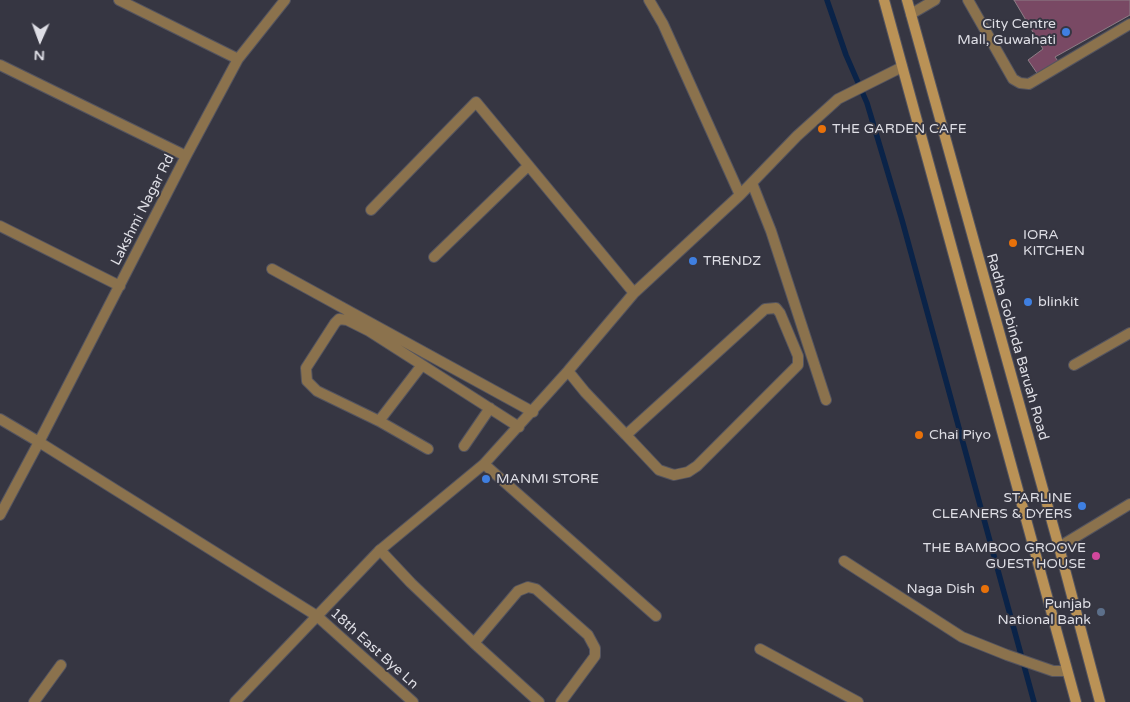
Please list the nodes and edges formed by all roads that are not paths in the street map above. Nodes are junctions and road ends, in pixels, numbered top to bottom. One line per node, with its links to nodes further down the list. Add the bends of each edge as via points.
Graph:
1 (119, 0): 10 (street)
2 (285, 0): 10 (street, Lakshmi Nagar Rd)
3 (649, 0): 16 (street, via 663,24)
4 (884, 0): 12 (main road)
5 (907, 0): 8 (main road, Radha Gobinda Baruah Road)
6 (935, 0): 8 (street)
7 (968, 0): 9 (street, via 1013,79 1020,84 1029,84)
8 (911, 14): 40 (main road, Radha Gobinda Baruah Road)
9 (1130, 24)
10 (238, 60): 13 (street, Lakshmi Nagar Rd)
11 (0, 65): 13 (street)
12 (902, 67): 15 (street, via 838,99); 48 (main road)
13 (186, 156): 21 (street, Lakshmi Nagar Rd)
14 (528, 166): 17 (street, via 476,102); 19 (street); 22 (street)
15 (752, 183): 16 (street); 27 (street)
16 (740, 195): 22 (street)
17 (371, 210)
18 (0, 226): 21 (street)
19 (434, 257)
20 (272, 269): 29 (street)
21 (120, 286): 34 (street, Lakshmi Nagar Rd)
22 (634, 293): 26 (street)
23 (1130, 333): 25 (street)
24 (422, 365): 28 (street); 31 (street); 31 (street, via 347,320 339,320 335,324 306,368 307,381 317,391)
25 (1074, 365)
26 (568, 371): 29 (street); 33 (street)
27 (826, 400)
28 (490, 408): 32 (street); 35 (street)
29 (533, 412): 32 (street)
30 (0, 419): 34 (street, 18th East Bye Ln)
31 (379, 421): 36 (street)
32 (519, 428): 37 (street)
33 (626, 435): 33 (street, via 765,309 776,308 798,356 798,365 697,466 674,475 659,470)
34 (39, 442): 39 (street, Lakshmi Nagar Rd); 43 (street, 18th East Bye Ln)
35 (464, 446)
36 (428, 449)
37 (484, 464): 41 (street); 44 (street)
38 (1130, 504): 40 (street)
39 (0, 515)
40 (1059, 546): 56 (main road, Radha Gobinda Baruah Road)
41 (380, 550): 43 (street); 45 (street)
42 (844, 561): 48 (street, via 962,637 1053,671)
43 (317, 616): 50 (street); 51 (street, 18th East Bye Ln)
44 (656, 616)
45 (474, 644): 52 (street); 53 (street, via 518,591 528,587 536,589 588,634 595,648 595,656)
46 (760, 649): 54 (street)
47 (60, 665): 49 (street)
48 (1067, 671): 55 (main road)
49 (34, 702)
50 (235, 702)
51 (413, 702)
52 (539, 702)
53 (561, 702)
54 (858, 702)
55 (1076, 702)
56 (1100, 702)

